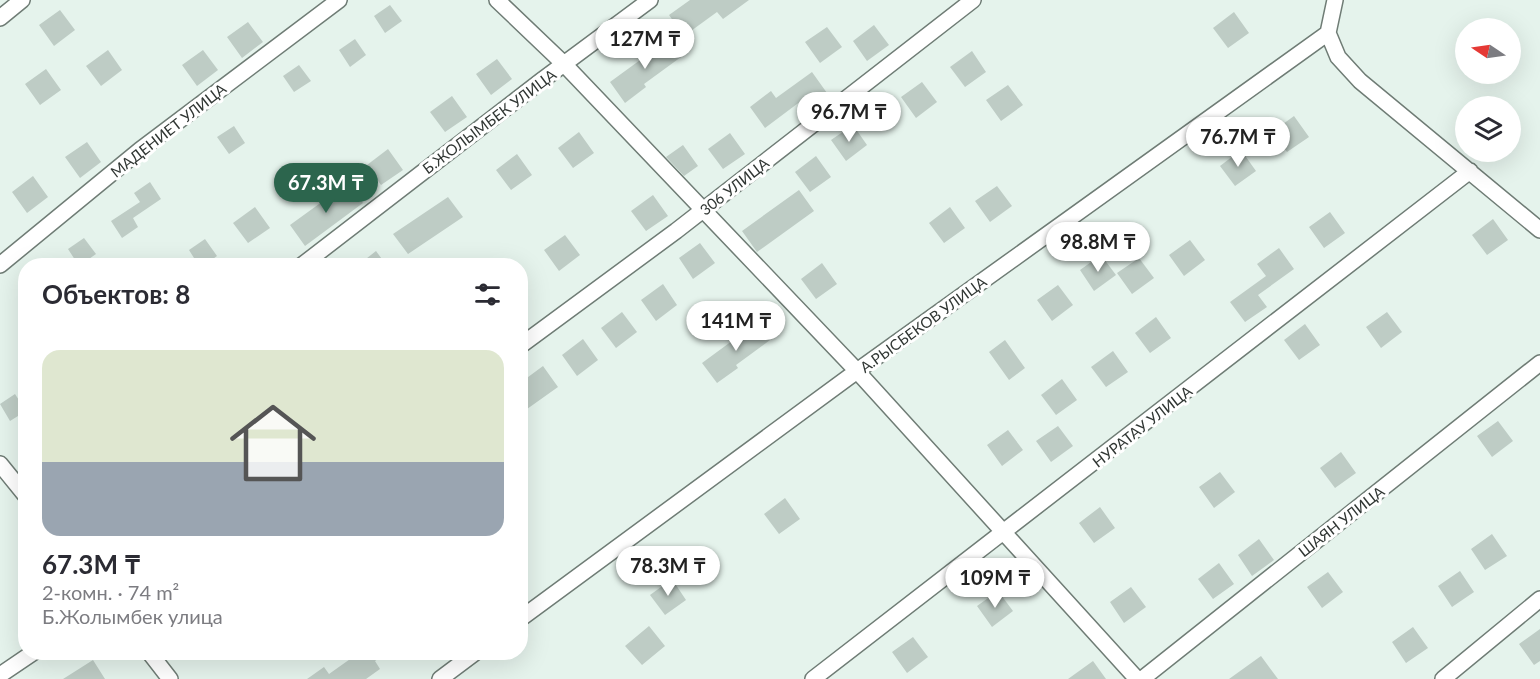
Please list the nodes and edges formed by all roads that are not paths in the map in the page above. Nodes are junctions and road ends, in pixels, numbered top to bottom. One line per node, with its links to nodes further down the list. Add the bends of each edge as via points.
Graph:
1 (22, 0): 7 (street)
2 (339, 0): 14 (street, МАДЕНИЕТ УЛИЦА, via 140,150)
3 (497, 0): 9 (street)
4 (650, 0): 9 (street, Б.ЖОЛЫМБЕК УЛИЦА)
5 (973, 0): 11 (street, 306 УЛИЦА)
6 (1335, 0): 8 (street)
7 (0, 18)
8 (1328, 33): 10 (street, via 1338,57 1360,81); 17 (street, А.РЫСБЕКОВ УЛИЦА)
9 (564, 64): 11 (street); 13 (street, Б.ЖОЛЫМБЕК УЛИЦА)
10 (1470, 171): 12 (street); 20 (street, НУРАТАУ УЛИЦА)
11 (702, 210): 15 (street, 306 УЛИЦА); 17 (street)
12 (1540, 230)
13 (311, 258)
14 (0, 265)
15 (528, 340)
16 (1540, 363): 31 (street, ШАЯН УЛИЦА)
17 (857, 371): 20 (street); 22 (street, А.РЫСБЕКОВ УЛИЦА)
18 (0, 464): 19 (street)
19 (18, 482)
20 (1004, 533): 29 (street, НУРАТАУ УЛИЦА); 30 (street)
21 (1540, 599): 32 (street)
22 (528, 614)
23 (22, 660): 26 (street)
24 (155, 660): 27 (street)
25 (465, 660): 28 (street)
26 (0, 675)
27 (170, 679)
28 (440, 679)
29 (813, 679)
30 (1137, 679)
31 (1142, 679)
32 (1443, 679)

